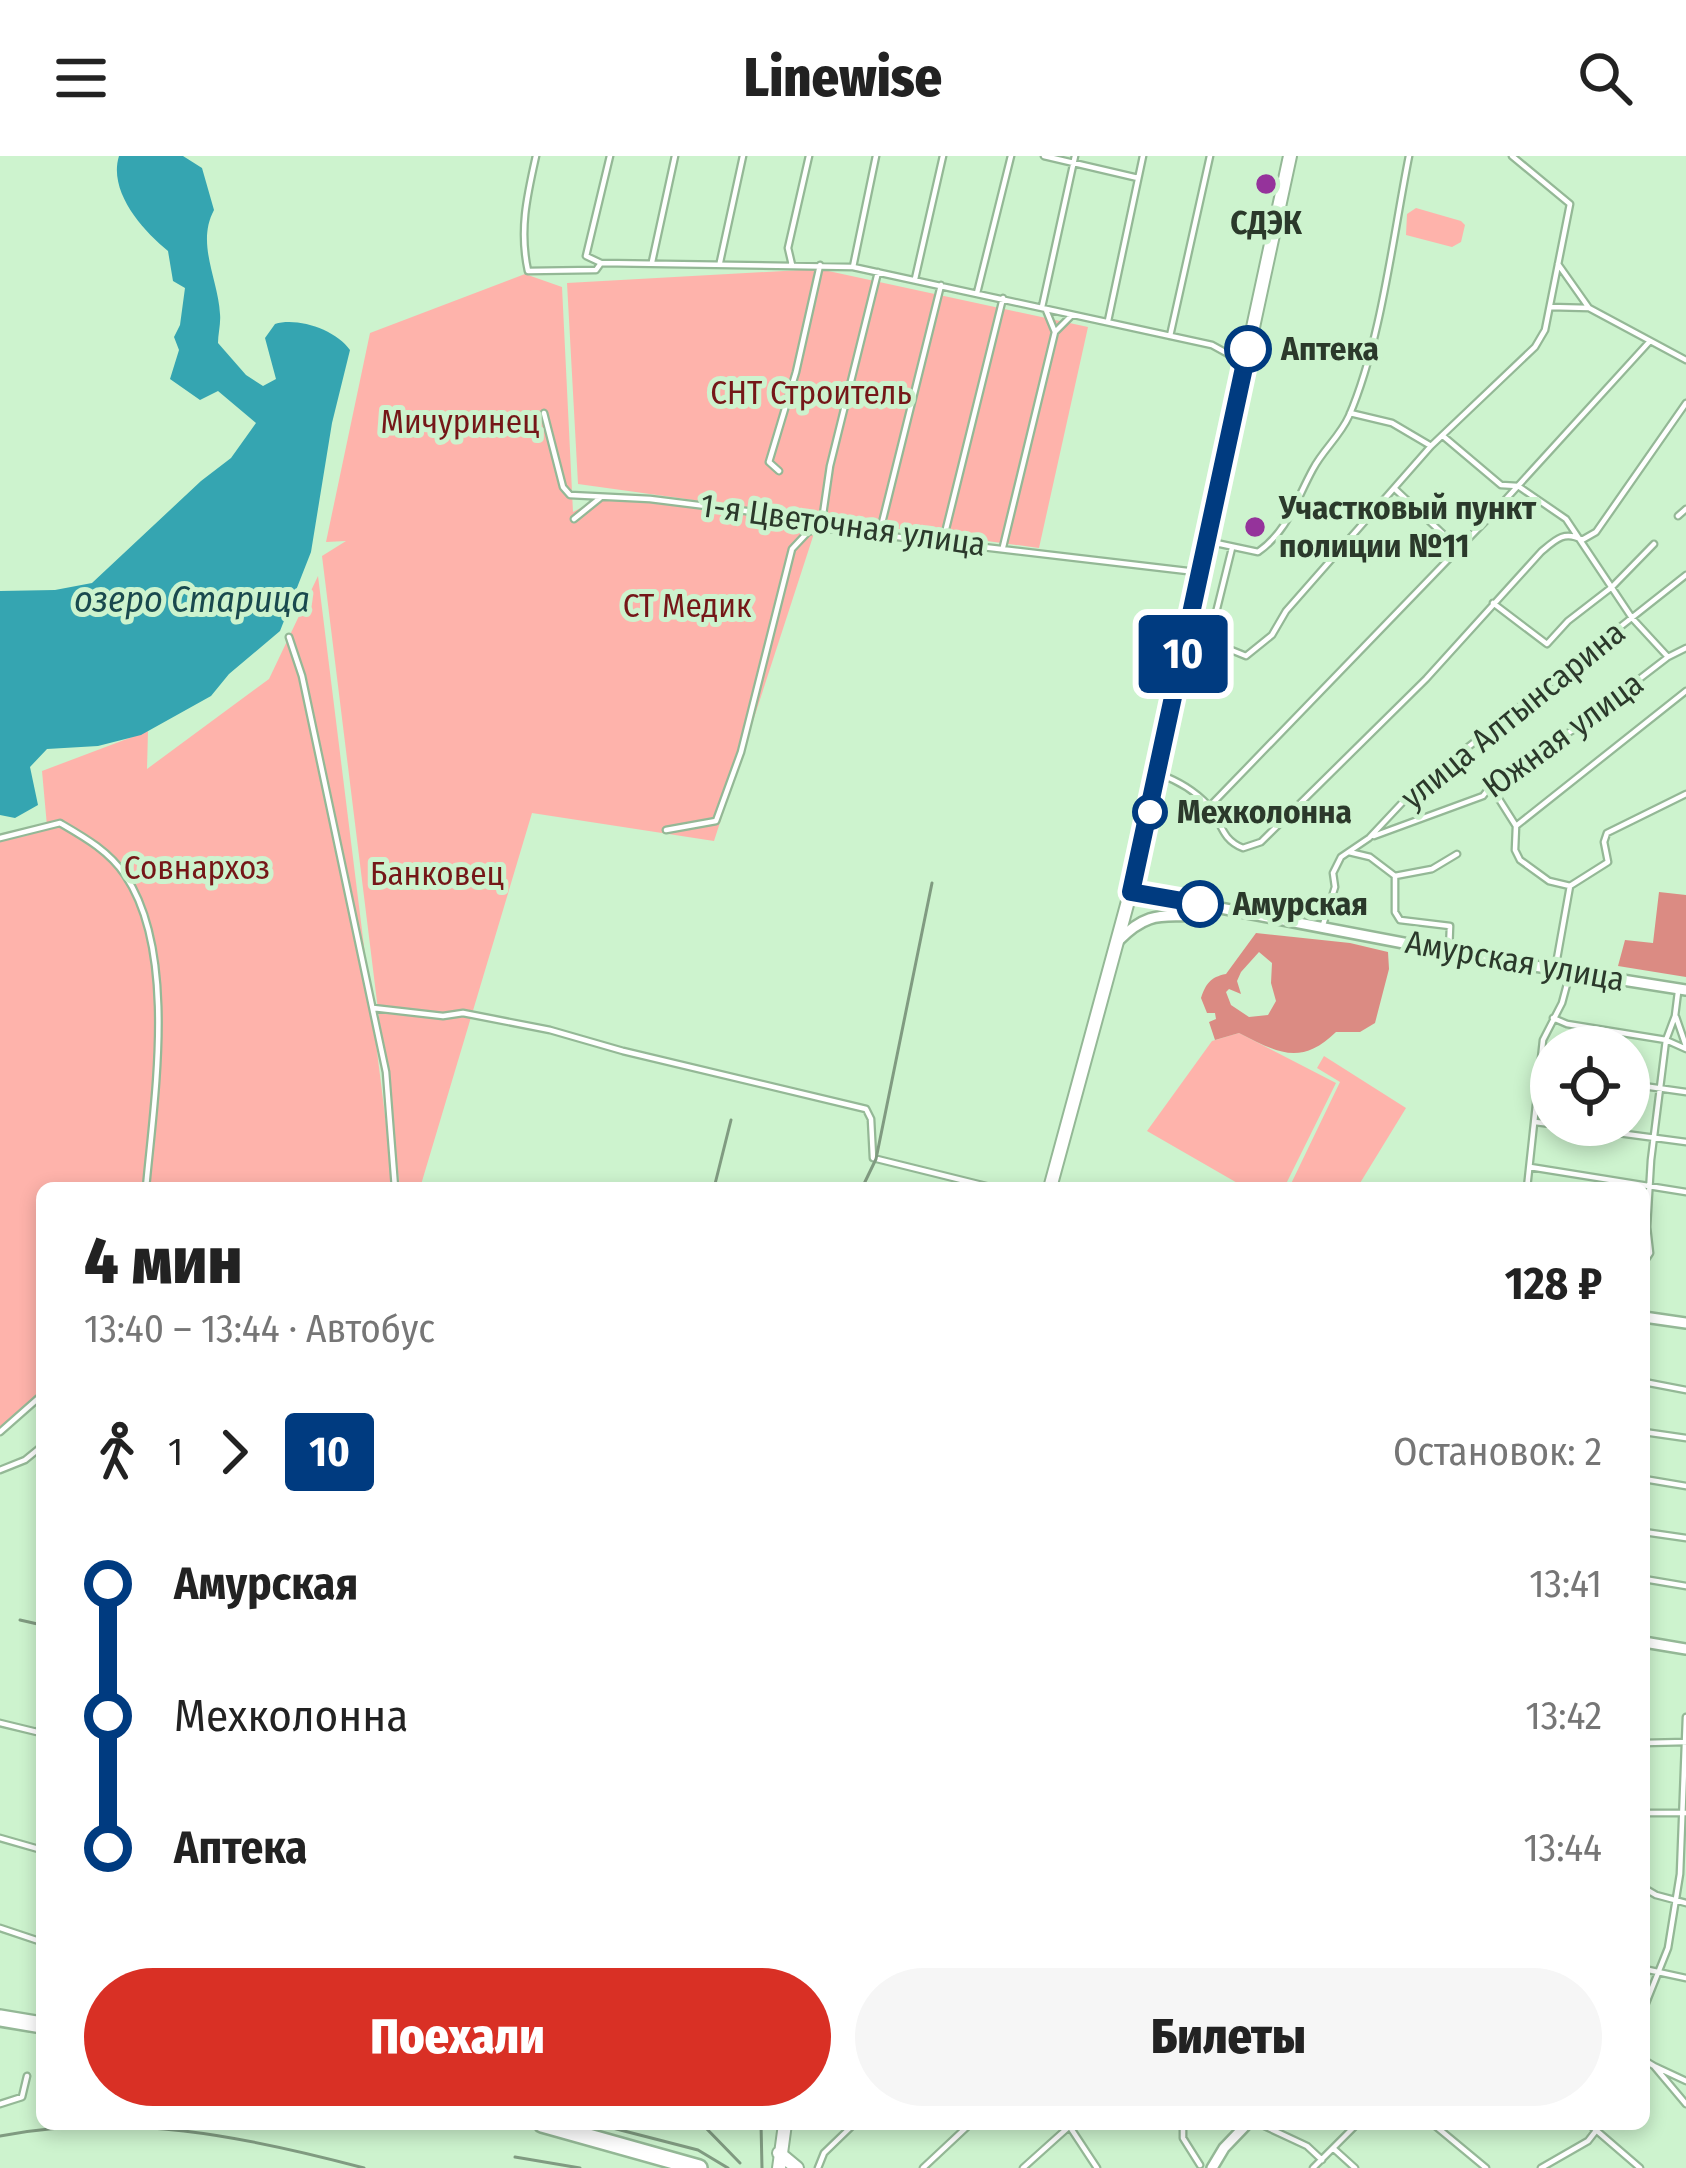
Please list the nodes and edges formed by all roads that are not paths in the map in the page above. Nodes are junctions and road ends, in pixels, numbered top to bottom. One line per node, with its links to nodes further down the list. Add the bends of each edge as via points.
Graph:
1 (536, 156): 17 (street, via 523,211 528,271 596,270)
2 (610, 156): 17 (street, via 586,256)
3 (675, 156): 18 (street)
4 (743, 156): 19 (street)
5 (809, 156): 21 (street, via 788,248)
6 (876, 156): 23 (street)
7 (943, 156): 25 (street)
8 (1010, 156): 27 (street)
9 (1044, 156): 15 (street)
10 (1143, 156): 16 (street)
11 (1210, 156): 35 (street)
12 (1290, 156): 38 (main road)
13 (1409, 156): 41 (street)
14 (1512, 156): 20 (street, via 1570,203)
15 (1074, 159): 16 (street); 29 (street)
16 (1138, 178): 33 (street)
17 (601, 262): 18 (street)
18 (651, 262): 19 (street)
19 (719, 264): 21 (street)
20 (1558, 264): 30 (street); 31 (street)
21 (792, 265): 22 (street)
22 (820, 265): 23 (street); 44 (street, via 772,443 769,462)
23 (853, 267): 24 (street)
24 (878, 272): 25 (street); 52 (street)
25 (915, 280): 26 (street)
26 (941, 285): 27 (street); 53 (street)
27 (977, 293): 28 (street)
28 (1003, 298): 29 (street); 56 (street)
29 (1044, 307): 32 (street); 34 (street)
30 (1550, 307): 31 (street); 42 (street, via 1535,347)
31 (1589, 308): 36 (street)
32 (1074, 314): 33 (street); 34 (street)
33 (1108, 322): 35 (street)
34 (1055, 332): 60 (street)
35 (1170, 336): 38 (street)
36 (1650, 341): 37 (street); 45 (street)
37 (1686, 360)
38 (1245, 362): 57 (main road)
39 (1686, 403): 55 (street, via 1614,512)
40 (544, 413): 47 (street, 1-я Цветочная улица, via 563,487 571,495)
41 (1350, 413): 43 (street, via 1392,423); 61 (street, via 1281,532 1258,552)
42 (1443, 436): 43 (street); 45 (street, via 1501,484)
43 (1430, 446): 46 (street)
44 (779, 471)
45 (1518, 486): 49 (street); 59 (street)
46 (1395, 489): 59 (street); 68 (street, via 1272,635 1246,656)
47 (605, 495): 51 (street); 52 (street, 1-я Цветочная улица)
48 (1686, 509): 50 (street)
49 (1558, 512): 54 (street); 55 (street)
50 (1678, 516)
51 (574, 519)
52 (821, 528): 53 (street, 1-я Цветочная улица); 78 (street, via 792,550 716,820)
53 (879, 535): 56 (street, 1-я Цветочная улица)
54 (1558, 537): 55 (street); 65 (street)
55 (1582, 539): 64 (street)
56 (943, 541): 60 (street, 1-я Цветочная улица)
57 (1208, 541): 61 (street); 62 (main road)
58 (1654, 544): 64 (street)
59 (1457, 547): 76 (street)
60 (1003, 548): 62 (street, 1-я Цветочная улица)
61 (1232, 548): 68 (street)
62 (1202, 573): 70 (main road)
63 (1686, 575): 66 (street, улица Алтынсарина)
64 (1612, 587): 65 (street, via 1547,644); 66 (street)
65 (1493, 603): 76 (street, via 1261,842 1235,845)
66 (1632, 618): 71 (street); 80 (street, улица Алтынсарина, via 1415,789)
67 (289, 637): 93 (street)
68 (1209, 640): 70 (street, via 1199,655)
69 (1686, 648): 71 (street, Южная улица)
70 (1183, 653): 73 (main road)
71 (1668, 657): 74 (street, Южная улица)
72 (1686, 691): 77 (street, Южная улица)
73 (1159, 774): 76 (street); 85 (main road)
74 (1492, 788): 77 (street); 80 (street, Южная улица)
75 (1686, 794): 84 (street, via 1607,833 1607,862)
76 (1210, 806)
77 (1516, 826): 84 (street, via 1520,860)
78 (666, 830)
79 (0, 838): 108 (street, via 60,823 126,875 147,922 156,1053)
80 (1369, 838): 81 (street, улица Алтынсарина)
81 (1344, 854): 83 (street, via 1370,857); 87 (street)
82 (1456, 854): 83 (street)
83 (1395, 876): 89 (street, via 1400,920 1450,926)
84 (1570, 886): 90 (street)
85 (1131, 892): 86 (street, Амурская улица); 88 (main road)
86 (1222, 908): 87 (street, Амурская улица); 88 (street, via 1195,918 1148,916)
87 (1322, 928): 89 (street, Амурская улица)
88 (1119, 940): 111 (main road)
89 (1449, 952): 90 (street, Амурская улица)
90 (1555, 970): 91 (street, Амурская улица)
91 (1570, 973): 92 (street, Амурская улица); 95 (street)
92 (1682, 989): 94 (street)
93 (373, 1008): 109 (street); 110 (street, via 463,1013 550,1030 866,1109 873,1158)
94 (1675, 1016): 97 (street); 98 (street)
95 (1553, 1018): 96 (street); 97 (street)
96 (1549, 1026)
97 (1666, 1040): 98 (street); 99 (street)
98 (1683, 1048): 99 (street)
99 (1664, 1053): 101 (street)
100 (1650, 1087): 101 (street)
101 (1660, 1088): 102 (street); 104 (street)
102 (1686, 1093)
103 (1650, 1136): 104 (street)
104 (1656, 1137): 105 (street); 114 (street)
105 (1686, 1142)
106 (1532, 1146): 107 (street)
107 (1530, 1167): 112 (street); 113 (street)
108 (146, 1182)
109 (395, 1182)
110 (970, 1182)
111 (1052, 1182)
112 (1528, 1182)
113 (1626, 1182)
114 (1652, 1186): 115 (street); 116 (street)
115 (1686, 1192)
116 (1650, 1202)
117 (1650, 1318): 118 (street)
118 (1686, 1323)
119 (1650, 1383): 120 (street)
120 (1686, 1390)
121 (36, 1400): 122 (street)
122 (0, 1432)
123 (1650, 1433): 124 (street)
124 (1686, 1438)
125 (36, 1454): 126 (street)
126 (0, 1470)
127 (1650, 1480): 128 (street)
128 (1686, 1486)
129 (1650, 1533): 130 (street)
130 (1686, 1538)
131 (1650, 1580): 132 (street)
132 (1686, 1586)
133 (1650, 1643): 134 (street)
134 (1686, 1649)
135 (1686, 1717): 138 (street)
136 (0, 1724): 137 (street)
137 (36, 1732)
138 (1684, 1742): 139 (street); 140 (street)
139 (1650, 1743)
140 (1683, 1813): 141 (street); 145 (street)
141 (1650, 1814)
142 (0, 1838): 143 (street)
143 (36, 1848)
144 (1650, 1891): 145 (street)
145 (1673, 1901): 146 (street); 149 (street)
146 (1686, 1903)
147 (0, 1928): 148 (street)
148 (36, 1940)
149 (1662, 1963): 150 (street); 152 (street)
150 (1650, 1968)
151 (1650, 1970): 152 (street)
152 (1659, 1972): 153 (street); 154 (street)
153 (1686, 1978)
154 (1650, 1994)
155 (0, 2018): 156 (highway)
156 (36, 2024)
157 (1650, 2064): 158 (street)
158 (1654, 2066): 160 (street); 162 (street)
159 (27, 2076): 161 (street, via 22,2097)
160 (1686, 2081)
161 (0, 2104)
162 (1686, 2104)
163 (564, 2130): 180 (highway)
164 (784, 2130): 178 (main road)
165 (848, 2130): 182 (street)
166 (964, 2130): 183 (street)
167 (1063, 2130): 184 (street)
168 (1073, 2130): 185 (street)
169 (1183, 2130): 179 (street)
170 (1241, 2130): 179 (street)
171 (1273, 2130): 177 (street)
172 (1351, 2130): 175 (street)
173 (1440, 2130): 188 (street)
174 (1596, 2131): 176 (street); 191 (street)
175 (1334, 2149): 177 (street); 187 (street)
176 (1559, 2159): 189 (street); 190 (street)
177 (1322, 2160): 186 (street)
178 (779, 2161): 181 (main road)
179 (1206, 2165)
180 (699, 2168)
181 (797, 2168)
182 (818, 2168)
183 (923, 2168)
184 (1023, 2168)
185 (1097, 2168)
186 (1312, 2168)
187 (1355, 2168)
188 (1486, 2168)
189 (1540, 2168)
190 (1564, 2168)
191 (1640, 2168)

